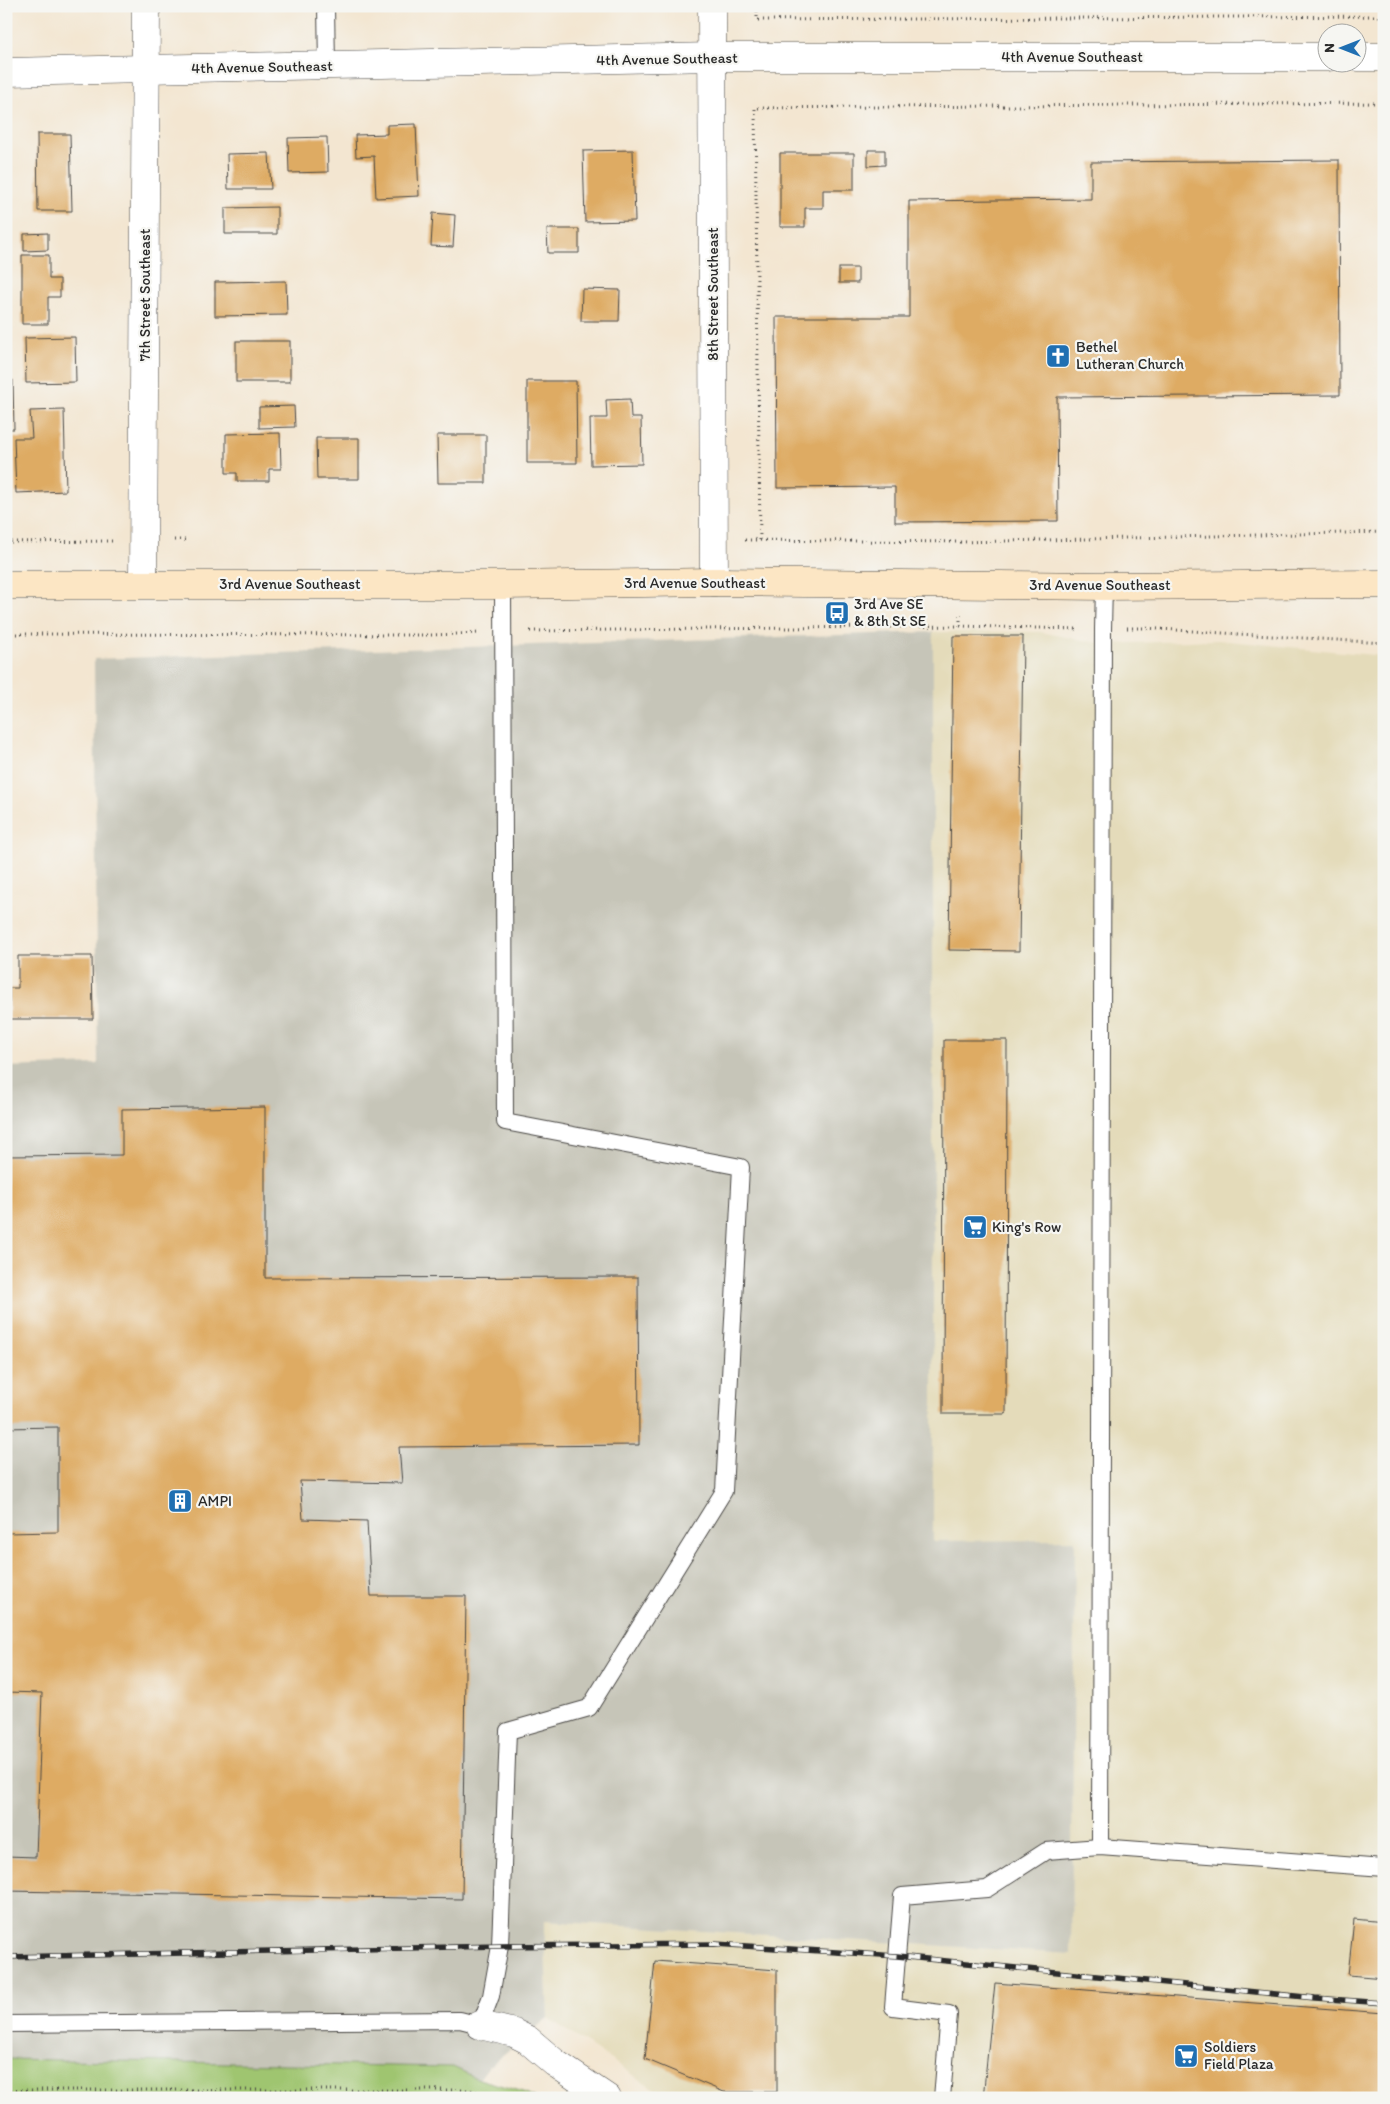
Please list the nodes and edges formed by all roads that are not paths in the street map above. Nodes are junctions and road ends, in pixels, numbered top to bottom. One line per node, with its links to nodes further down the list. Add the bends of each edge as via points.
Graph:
1 (146, 6): 9 (street, 7th Street Southeast)
2 (326, 6): 8 (lane)
3 (712, 6): 4 (street, 8th Street Southeast)
4 (713, 57): 5 (street, 4th Avenue Southeast); 8 (street, 4th Avenue Southeast); 11 (street, 8th Street Southeast)
5 (1318, 57)
6 (1368, 57): 7 (street)
7 (1384, 57)
8 (327, 66): 9 (street, 4th Avenue Southeast)
9 (146, 70): 10 (street, 4th Avenue Southeast); 12 (street, 7th Street Southeast)
10 (6, 72)
11 (714, 582): 14 (main road, 3rd Avenue Southeast); 16 (main road, 3rd Avenue Southeast)
12 (143, 584): 14 (main road, 3rd Avenue Southeast); 15 (main road, 3rd Avenue Southeast)
13 (1384, 584): 16 (main road, 3rd Avenue Southeast)
14 (503, 585): 20 (lane, via 505,1122 741,1167 724,1491 589,1708 508,1731 500,1946 491,1996)
15 (6, 586)
16 (1104, 586): 17 (lane)
17 (1100, 1847): 18 (lane); 22 (lane, via 1046,1851 986,1889 902,1896 893,2007 949,2014)
18 (1384, 1868)
19 (6, 2024): 20 (lane, via 460,2020)
20 (480, 2024): 21 (street, via 528,2040 555,2063)
21 (607, 2098)
22 (942, 2098)

